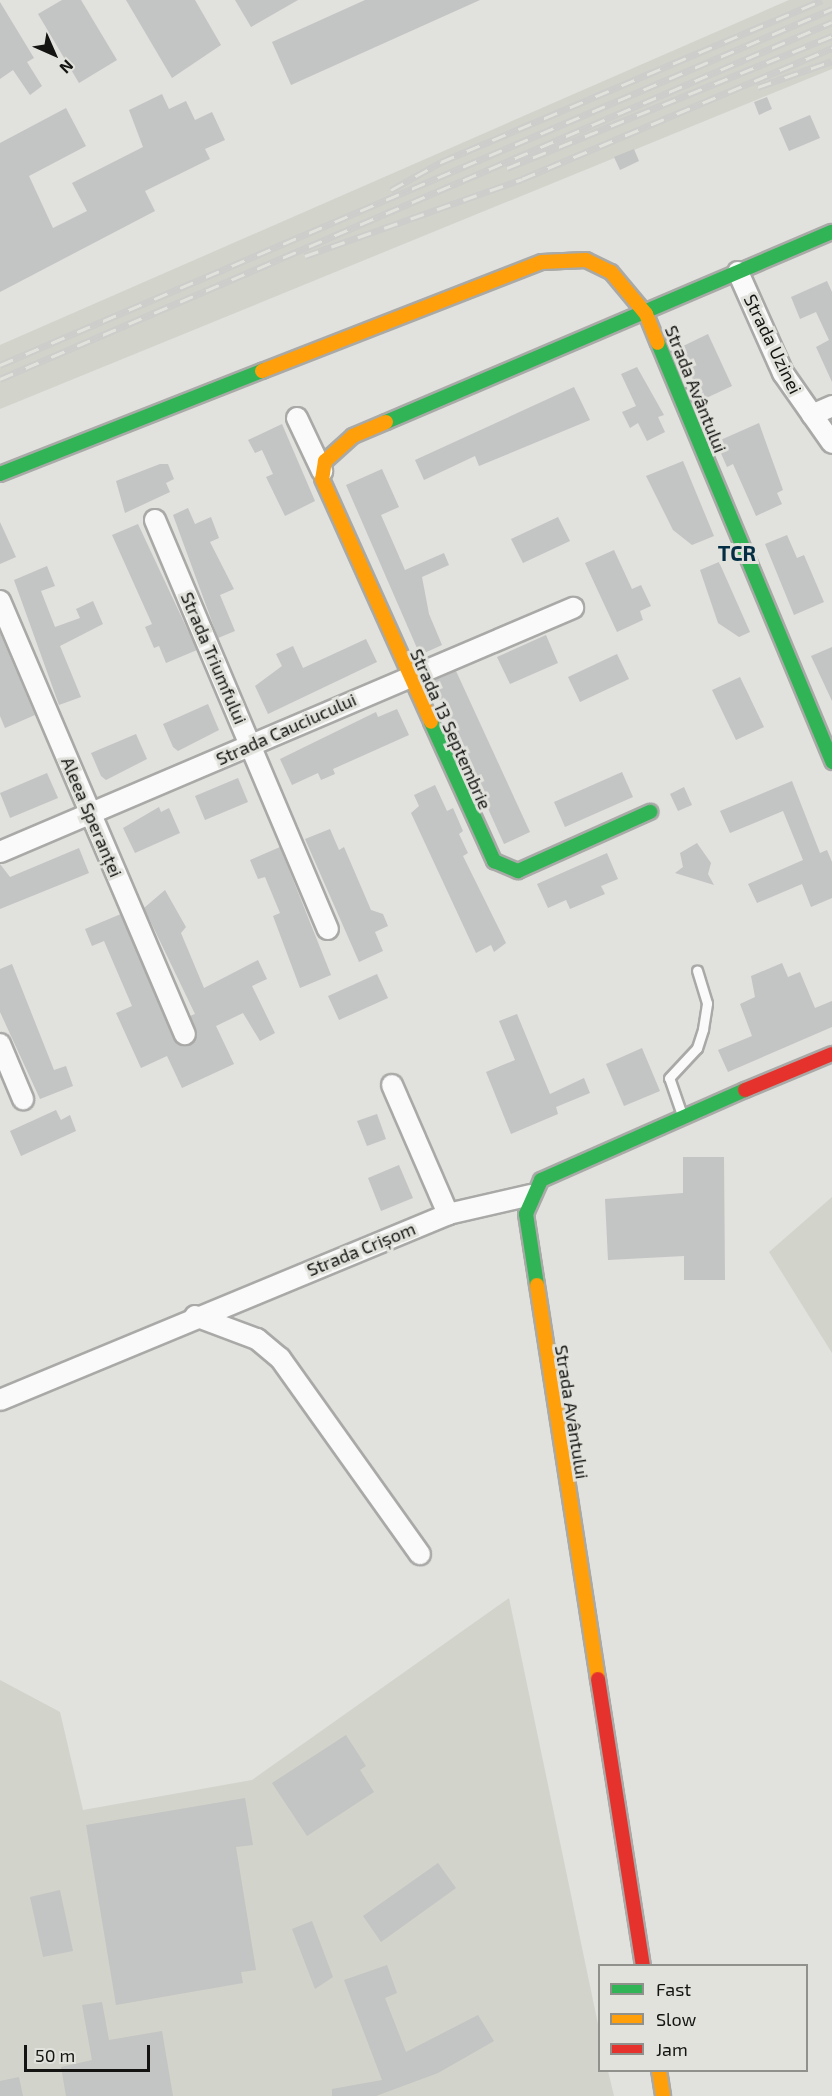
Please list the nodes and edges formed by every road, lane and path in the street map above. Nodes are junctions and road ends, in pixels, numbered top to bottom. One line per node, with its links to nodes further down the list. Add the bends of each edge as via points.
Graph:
1 (832, 232): 2 (main road, Strada Uzinei)
2 (738, 272): 3 (main road, Strada Uzinei); 5 (street, Strada Uzinei, via 783,373)
3 (646, 314): 8 (main road, Strada Avântului, via 353,436 331,451); 9 (main road, via 611,272 586,260 542,262); 15 (main road, Strada Avântului)
4 (832, 406): 5 (street, Strada Uzinei)
5 (812, 415): 7 (street, Strada Uzinei)
6 (297, 418): 8 (street)
7 (832, 443)
8 (322, 471): 13 (main road, Strada 13 Septembrie)
9 (0, 474)
10 (155, 520): 14 (street, Strada Triumfului)
11 (0, 601): 17 (street, Aleea Speranței)
12 (573, 608): 13 (street, Strada Cauciucului)
13 (408, 676): 14 (street, Strada Cauciucului); 16 (main road, Strada 13 Septembrie, via 486,850 502,868 518,871)
14 (251, 745): 17 (street, Strada Cauciucului); 19 (street, Strada Triumfului)
15 (832, 762)
16 (650, 812)
17 (91, 814): 18 (street, Strada Cauciucului); 21 (street, Aleea Speranței)
18 (0, 852)
19 (328, 928)
20 (697, 971): 26 (lane, via 707,1003 704,1029 698,1048 669,1078)
21 (185, 1034)
22 (0, 1044): 25 (street)
23 (832, 1054): 26 (main road)
24 (392, 1084): 28 (street)
25 (23, 1099)
26 (683, 1117): 27 (main road, via 559,1168 541,1180)
27 (531, 1195): 28 (street, Strada Crișom); 32 (main road, Strada Avântului, via 527,1238)
28 (448, 1214): 29 (street, Strada Crișom)
29 (195, 1316): 30 (street, Strada Crișom); 31 (street, via 257,1339 280,1358)
30 (0, 1400)
31 (420, 1554)
32 (643, 1964)
33 (659, 2072): 34 (main road)
34 (663, 2096)

